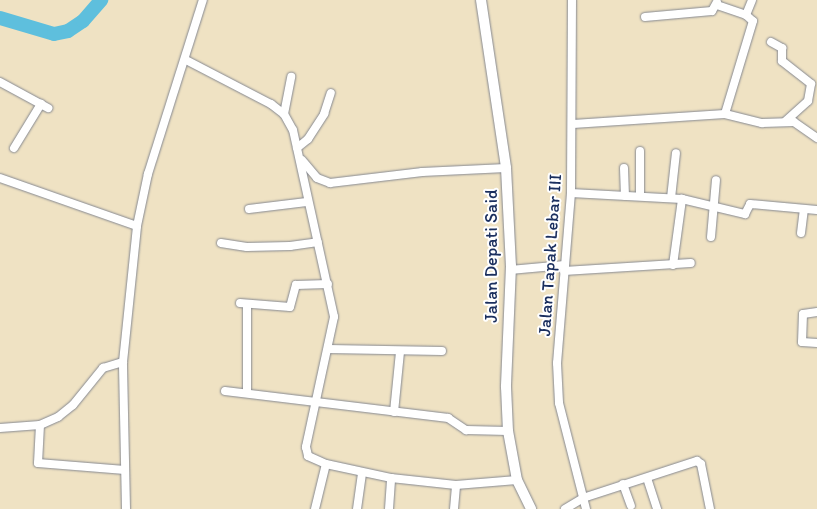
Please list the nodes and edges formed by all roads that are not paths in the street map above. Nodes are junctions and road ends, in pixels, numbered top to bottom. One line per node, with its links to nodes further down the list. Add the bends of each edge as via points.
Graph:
1 (203, 0): 9 (street)
2 (481, 0): 22 (main road, Jalan Depati Said)
3 (572, 0): 16 (street, Jalan Tapak Lebar III)
4 (752, 0): 6 (street)
5 (717, 2): 6 (street); 7 (street, via 712,11)
6 (746, 15): 14 (street, via 753,21 753,27)
7 (645, 17)
8 (771, 42): 15 (street, via 782,48 782,62 811,84 808,101)
9 (186, 60): 13 (street, via 227,83 251,91); 36 (street, via 151,165)
10 (291, 76): 13 (street)
11 (0, 82): 18 (street, via 45,106)
12 (331, 94): 19 (street, via 324,114)
13 (284, 114): 19 (street)
14 (724, 114): 15 (street, via 762,123); 16 (street)
15 (786, 121): 17 (street, via 802,125)
16 (574, 124): 26 (street, Jalan Tapak Lebar III)
17 (817, 138)
18 (14, 148)
19 (298, 151): 22 (street, via 308,170 330,183 422,172); 31 (street)
20 (640, 151): 28 (street)
21 (676, 153): 29 (street)
22 (506, 168): 44 (main road, Jalan Depati Said)
23 (624, 168): 27 (street)
24 (0, 178): 36 (street)
25 (716, 180): 32 (street)
26 (571, 193): 27 (street); 43 (street, Jalan Tapak Lebar III)
27 (626, 196): 28 (street)
28 (640, 196): 29 (street)
29 (671, 198): 30 (street)
30 (682, 199): 32 (street); 42 (street)
31 (307, 202): 33 (street); 39 (street)
32 (712, 206): 34 (street, via 745,214 750,204); 38 (street)
33 (250, 209)
34 (804, 209): 35 (street); 37 (street)
35 (817, 210)
36 (137, 226): 51 (street)
37 (801, 233)
38 (711, 237)
39 (318, 242): 40 (street, via 247,247); 45 (street)
40 (221, 243)
41 (691, 264): 42 (street)
42 (673, 265): 43 (street)
43 (565, 268): 44 (street); 67 (street, Jalan Tapak Lebar III, via 557,362 559,404)
44 (510, 270): 58 (main road, Jalan Depati Said, via 506,351)
45 (328, 284): 48 (street, via 334,317); 53 (street, via 296,285 290,307 244,304)
46 (817, 312): 47 (street, via 803,314 802,342)
47 (817, 343)
48 (328, 349): 50 (street); 54 (street)
49 (442, 351): 50 (street)
50 (400, 352): 55 (street)
51 (123, 362): 56 (street, via 103,368 66,412); 60 (street)
52 (225, 391): 53 (street)
53 (248, 393): 54 (street)
54 (315, 401): 55 (street); 59 (street, via 306,452 311,458)
55 (394, 412): 58 (street, via 448,418 466,430)
56 (40, 425): 57 (street); 60 (street, via 38,463)
57 (0, 428)
58 (508, 431): 64 (main road, Jalan Depati Said)
59 (326, 464): 61 (street); 70 (street)
60 (125, 470): 69 (street)
61 (362, 473): 62 (street); 71 (street)
62 (391, 478): 65 (street); 72 (street)
63 (647, 478): 66 (street); 77 (street); 78 (street, via 698,461)
64 (517, 480): 65 (street); 74 (main road, Jalan Depati Said)
65 (456, 484): 73 (street)
66 (623, 484): 67 (street); 68 (street)
67 (583, 498): 75 (street); 76 (street, Jalan Tapak Lebar III)
68 (630, 506)
69 (126, 509)
70 (315, 509)
71 (357, 509)
72 (389, 509)
73 (454, 509)
74 (531, 509)
75 (565, 509)
76 (586, 509)
77 (657, 509)
78 (710, 509)

